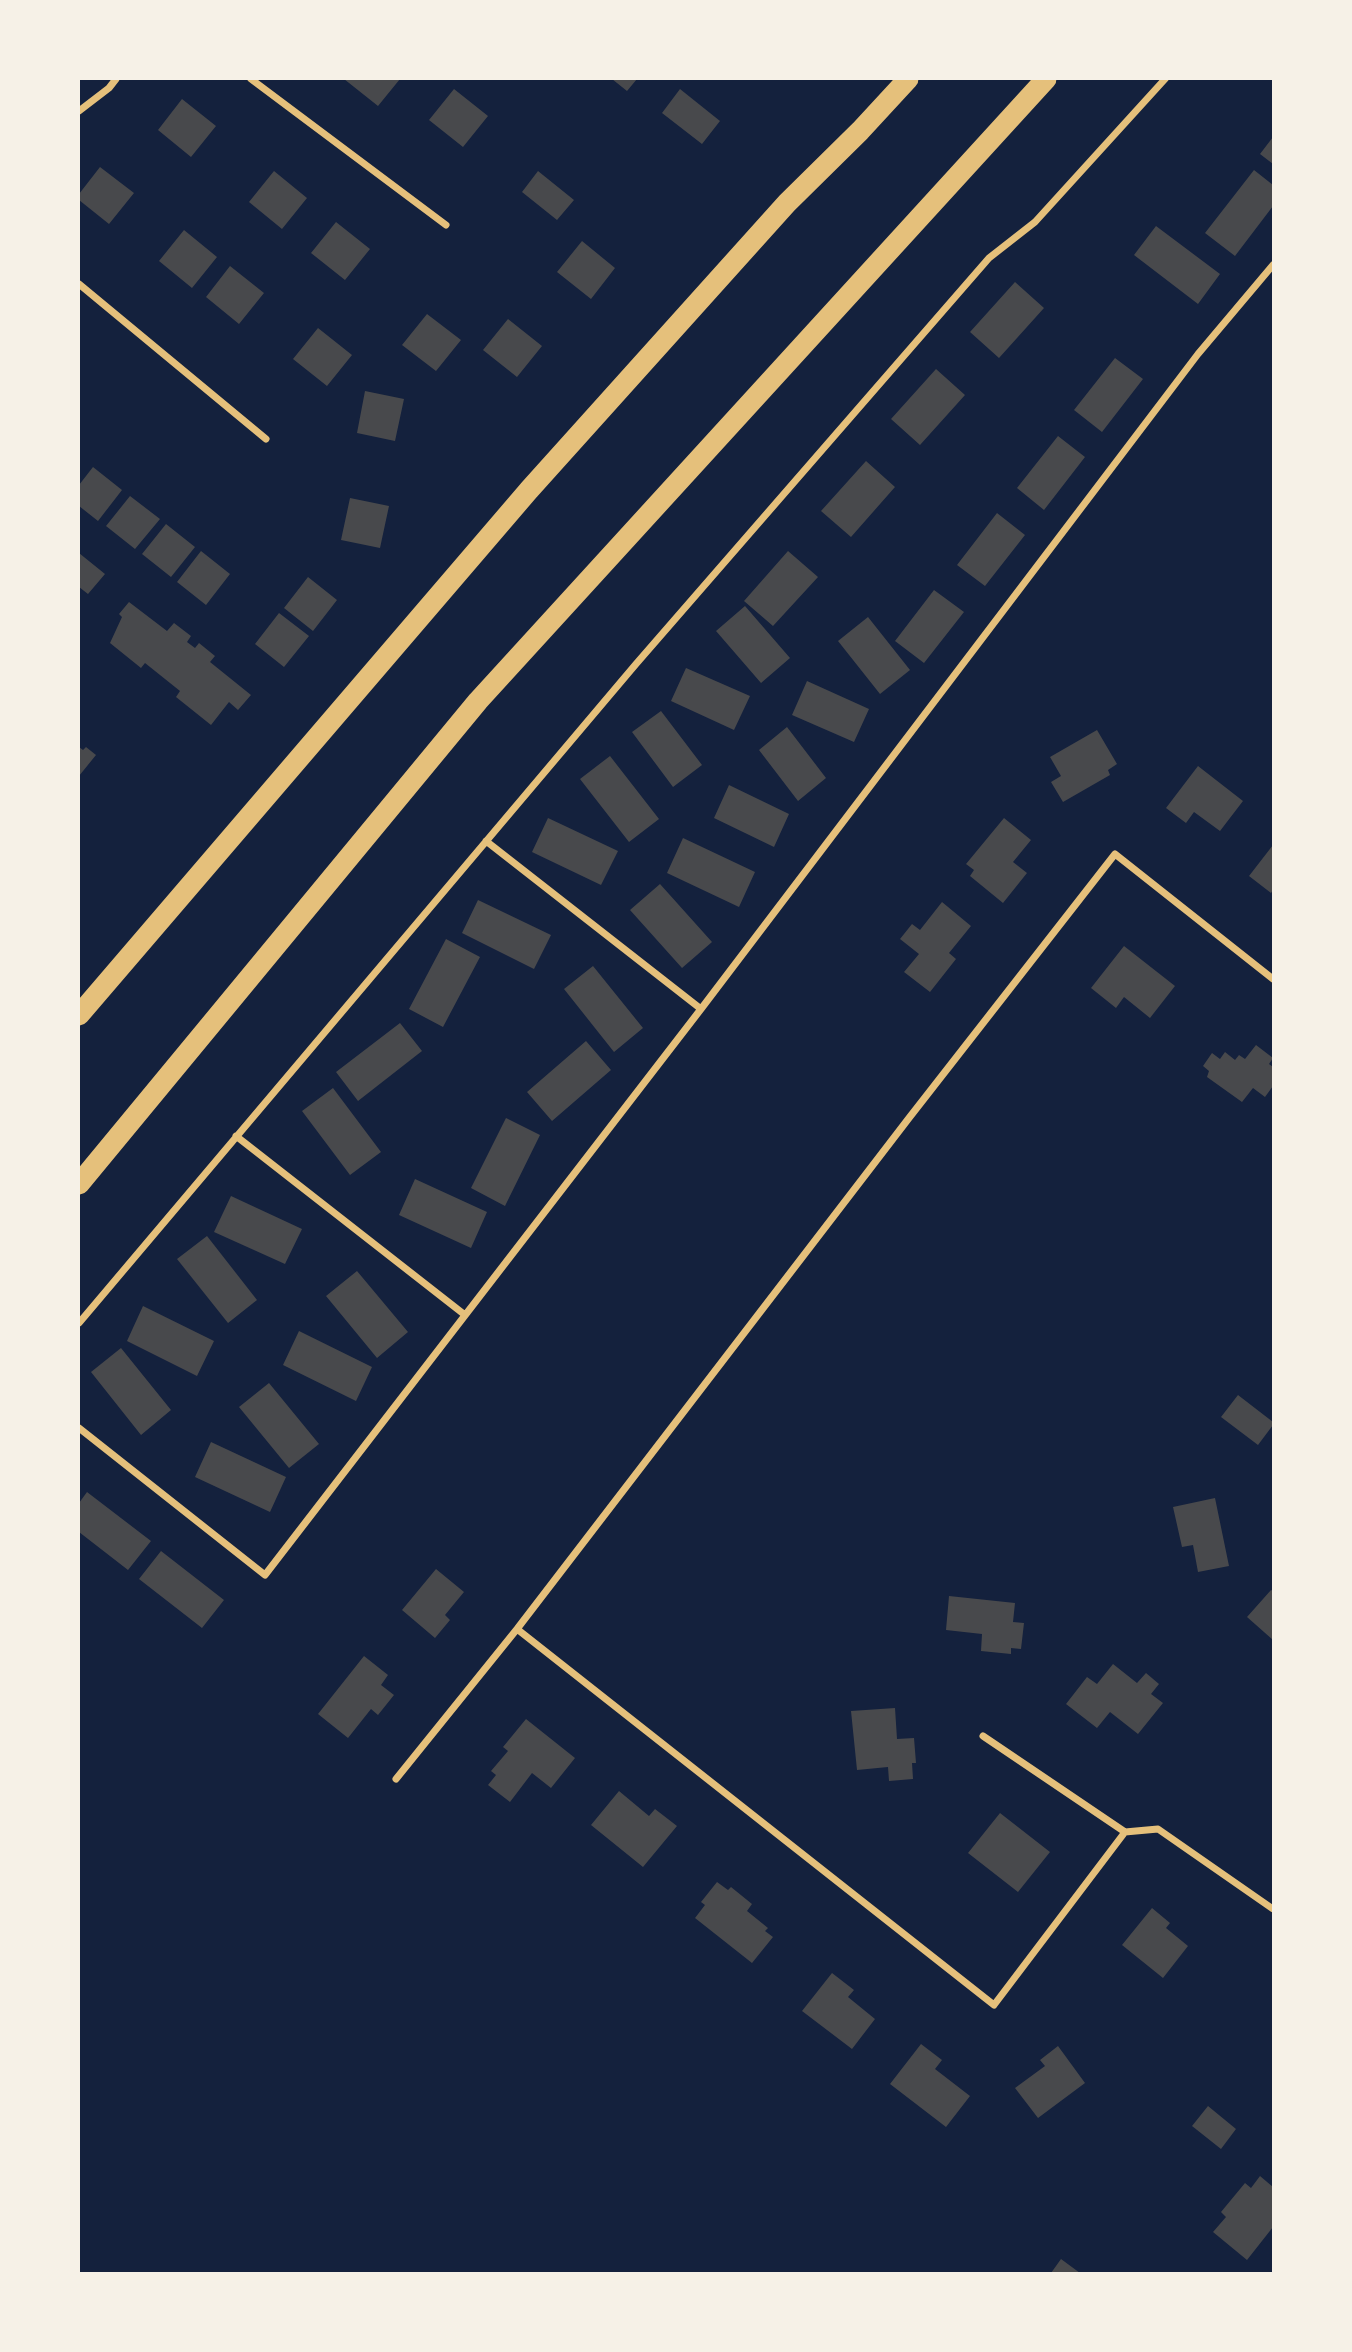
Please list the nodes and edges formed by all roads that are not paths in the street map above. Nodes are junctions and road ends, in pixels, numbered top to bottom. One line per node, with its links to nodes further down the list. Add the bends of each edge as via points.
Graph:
1 (116, 79): 6 (street)
2 (251, 79): 7 (street)
3 (908, 79): 14 (highway, via 787,203 529,490)
4 (1046, 79): 16 (highway, via 478,701)
5 (1165, 79): 11 (street, via 1035,222 989,258)
6 (79, 111)
7 (446, 225)
8 (1273, 265): 13 (street, via 1198,354)
9 (79, 284): 10 (street)
10 (266, 439)
11 (486, 841): 13 (street); 15 (street)
12 (1273, 979): 20 (street, via 1115,854)
13 (701, 1009): 17 (street)
14 (79, 1015)
15 (236, 1136): 17 (street); 18 (street)
16 (79, 1184)
17 (464, 1315): 19 (street, via 265,1575)
18 (79, 1323)
19 (79, 1428)
20 (517, 1629): 22 (street); 23 (street, via 994,2005)
21 (983, 1736): 23 (street)
22 (396, 1779)
23 (1125, 1832): 24 (street, via 1158,1829)
24 (1273, 1909)

